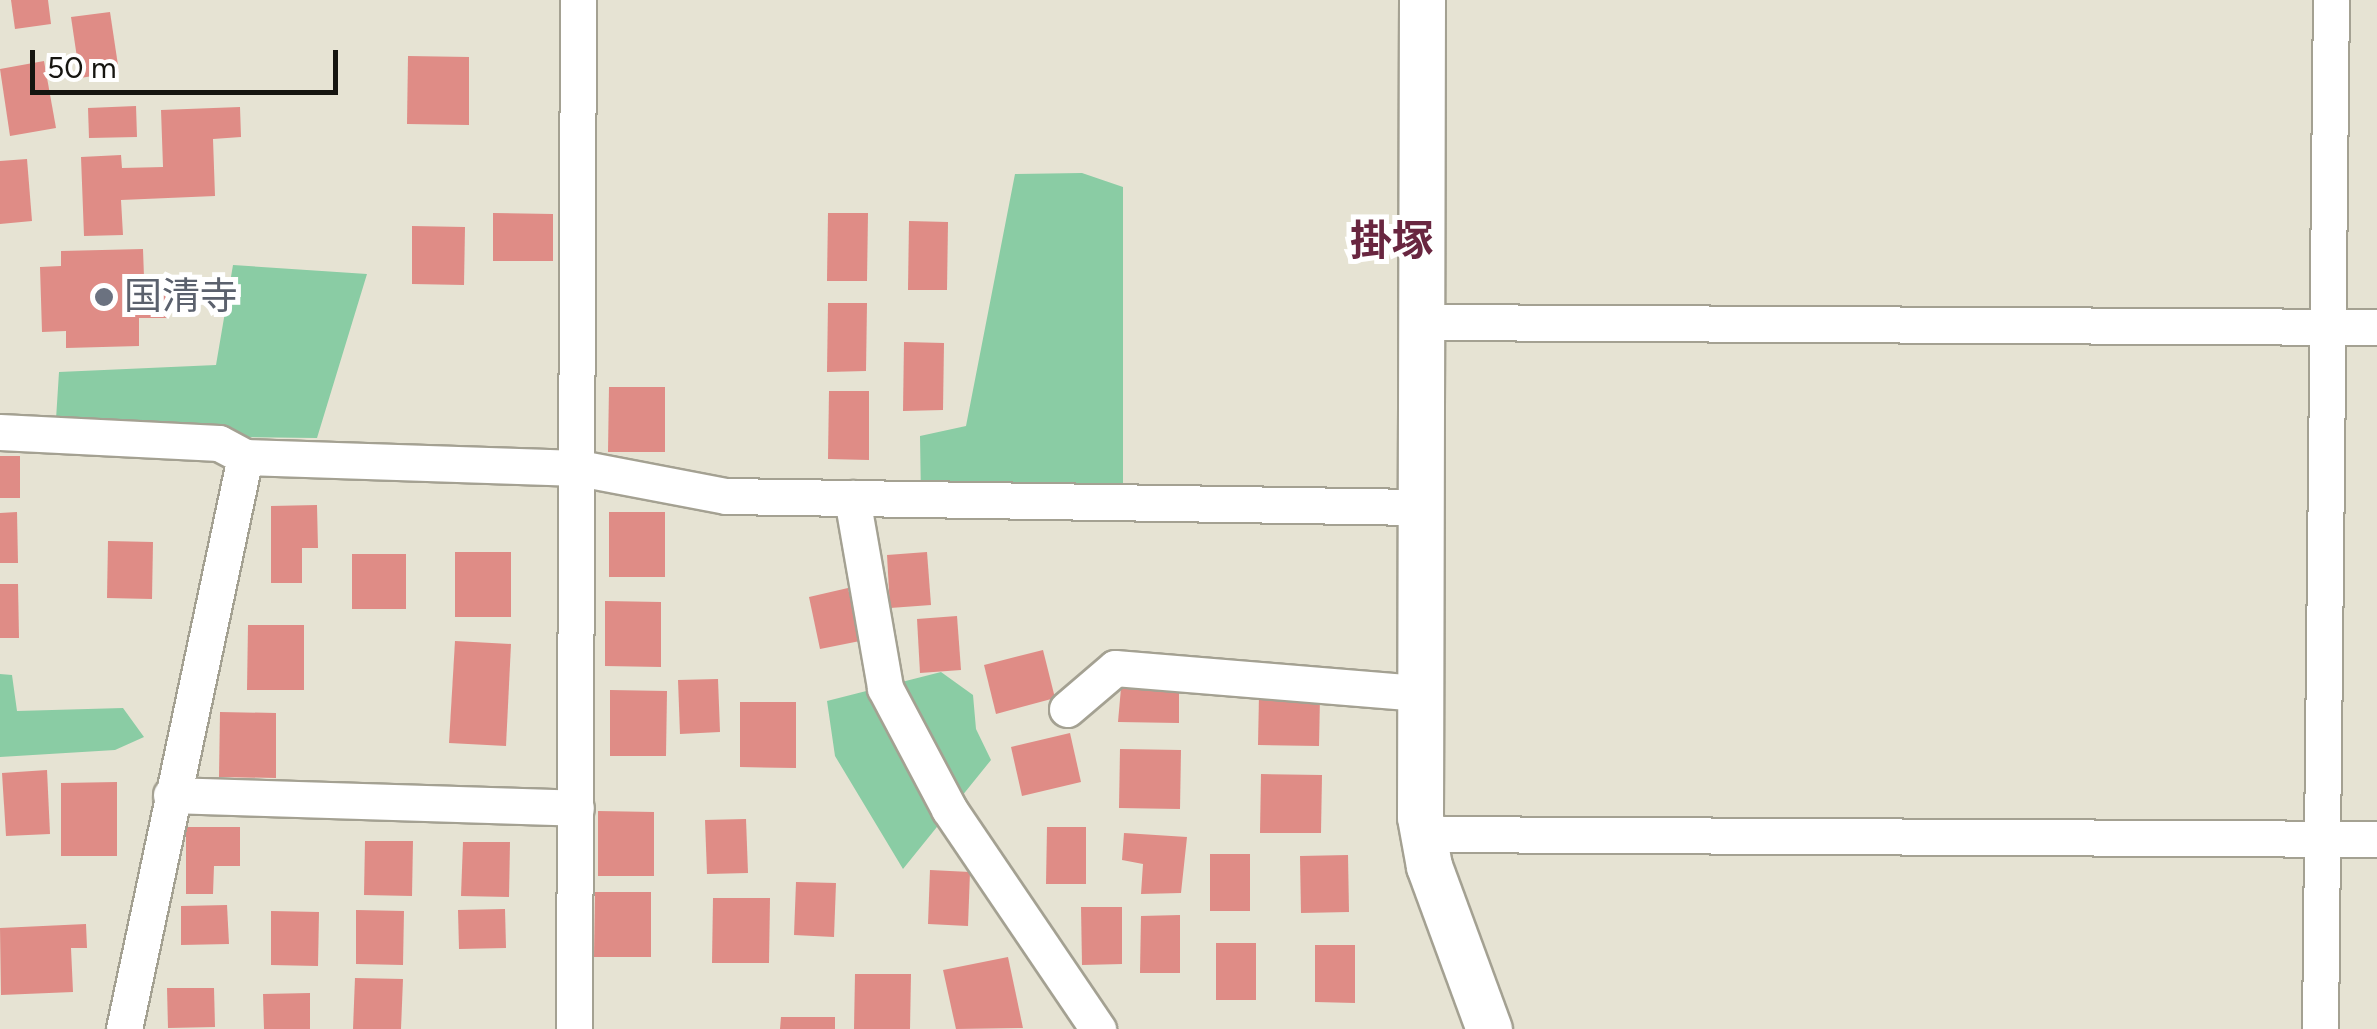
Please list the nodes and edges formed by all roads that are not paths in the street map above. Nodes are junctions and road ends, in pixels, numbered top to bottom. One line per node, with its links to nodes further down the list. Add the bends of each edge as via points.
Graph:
1 (578, 0): 9 (street)
2 (1422, 0): 4 (street)
3 (2331, 0): 5 (street)
4 (1421, 322): 5 (street); 11 (street)
5 (2328, 327): 6 (street); 17 (street)
6 (2377, 328)
7 (0, 432): 8 (street, via 219,443)
8 (245, 457): 9 (street); 14 (street)
9 (579, 468): 10 (street, via 726,496); 15 (street)
10 (852, 498): 11 (street); 21 (street, via 886,688 949,810)
11 (1421, 507): 12 (street)
12 (1420, 693): 13 (street, via 1115,668); 16 (street)
13 (1067, 709)
14 (171, 795): 15 (street); 19 (street)
15 (576, 808): 20 (street)
16 (1423, 834): 17 (street); 22 (street)
17 (2322, 838): 18 (street); 23 (street)
18 (2377, 838)
19 (124, 1029)
20 (574, 1029)
21 (1098, 1029)
22 (1489, 1029)
23 (2320, 1029)

